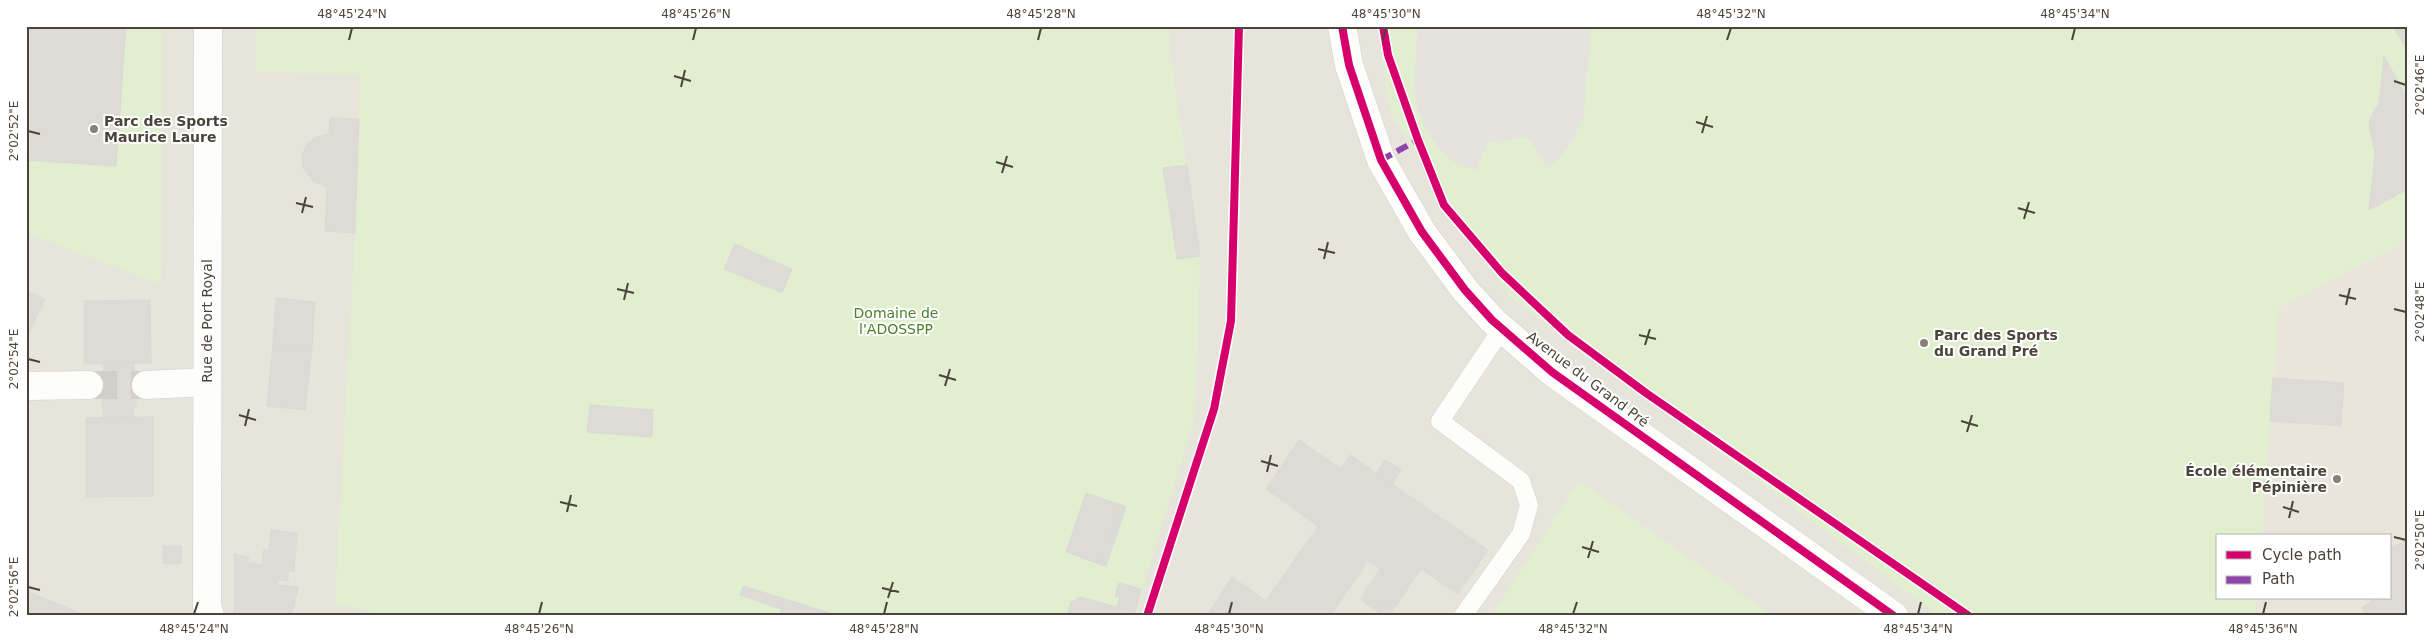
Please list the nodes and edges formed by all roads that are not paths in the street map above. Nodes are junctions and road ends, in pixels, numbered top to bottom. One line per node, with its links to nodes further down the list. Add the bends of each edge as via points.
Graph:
1 (208, 26): 4 (street, Rue de Port Royal)
2 (1342, 26): 3 (street, Avenue du Grand Pré, via 1350,66 1381,160 1422,232 1466,290)
3 (1502, 329): 9 (lane, via 1440,421 1521,481 1529,505 1521,534); 10 (street, Avenue du Grand Pré, via 1552,372)
4 (207, 382): 6 (street); 8 (street, Rue de Port Royal, via 207,606)
5 (89, 385): 7 (street)
6 (146, 385)
7 (26, 386)
8 (210, 616)
9 (1463, 616)
10 (1894, 616)

